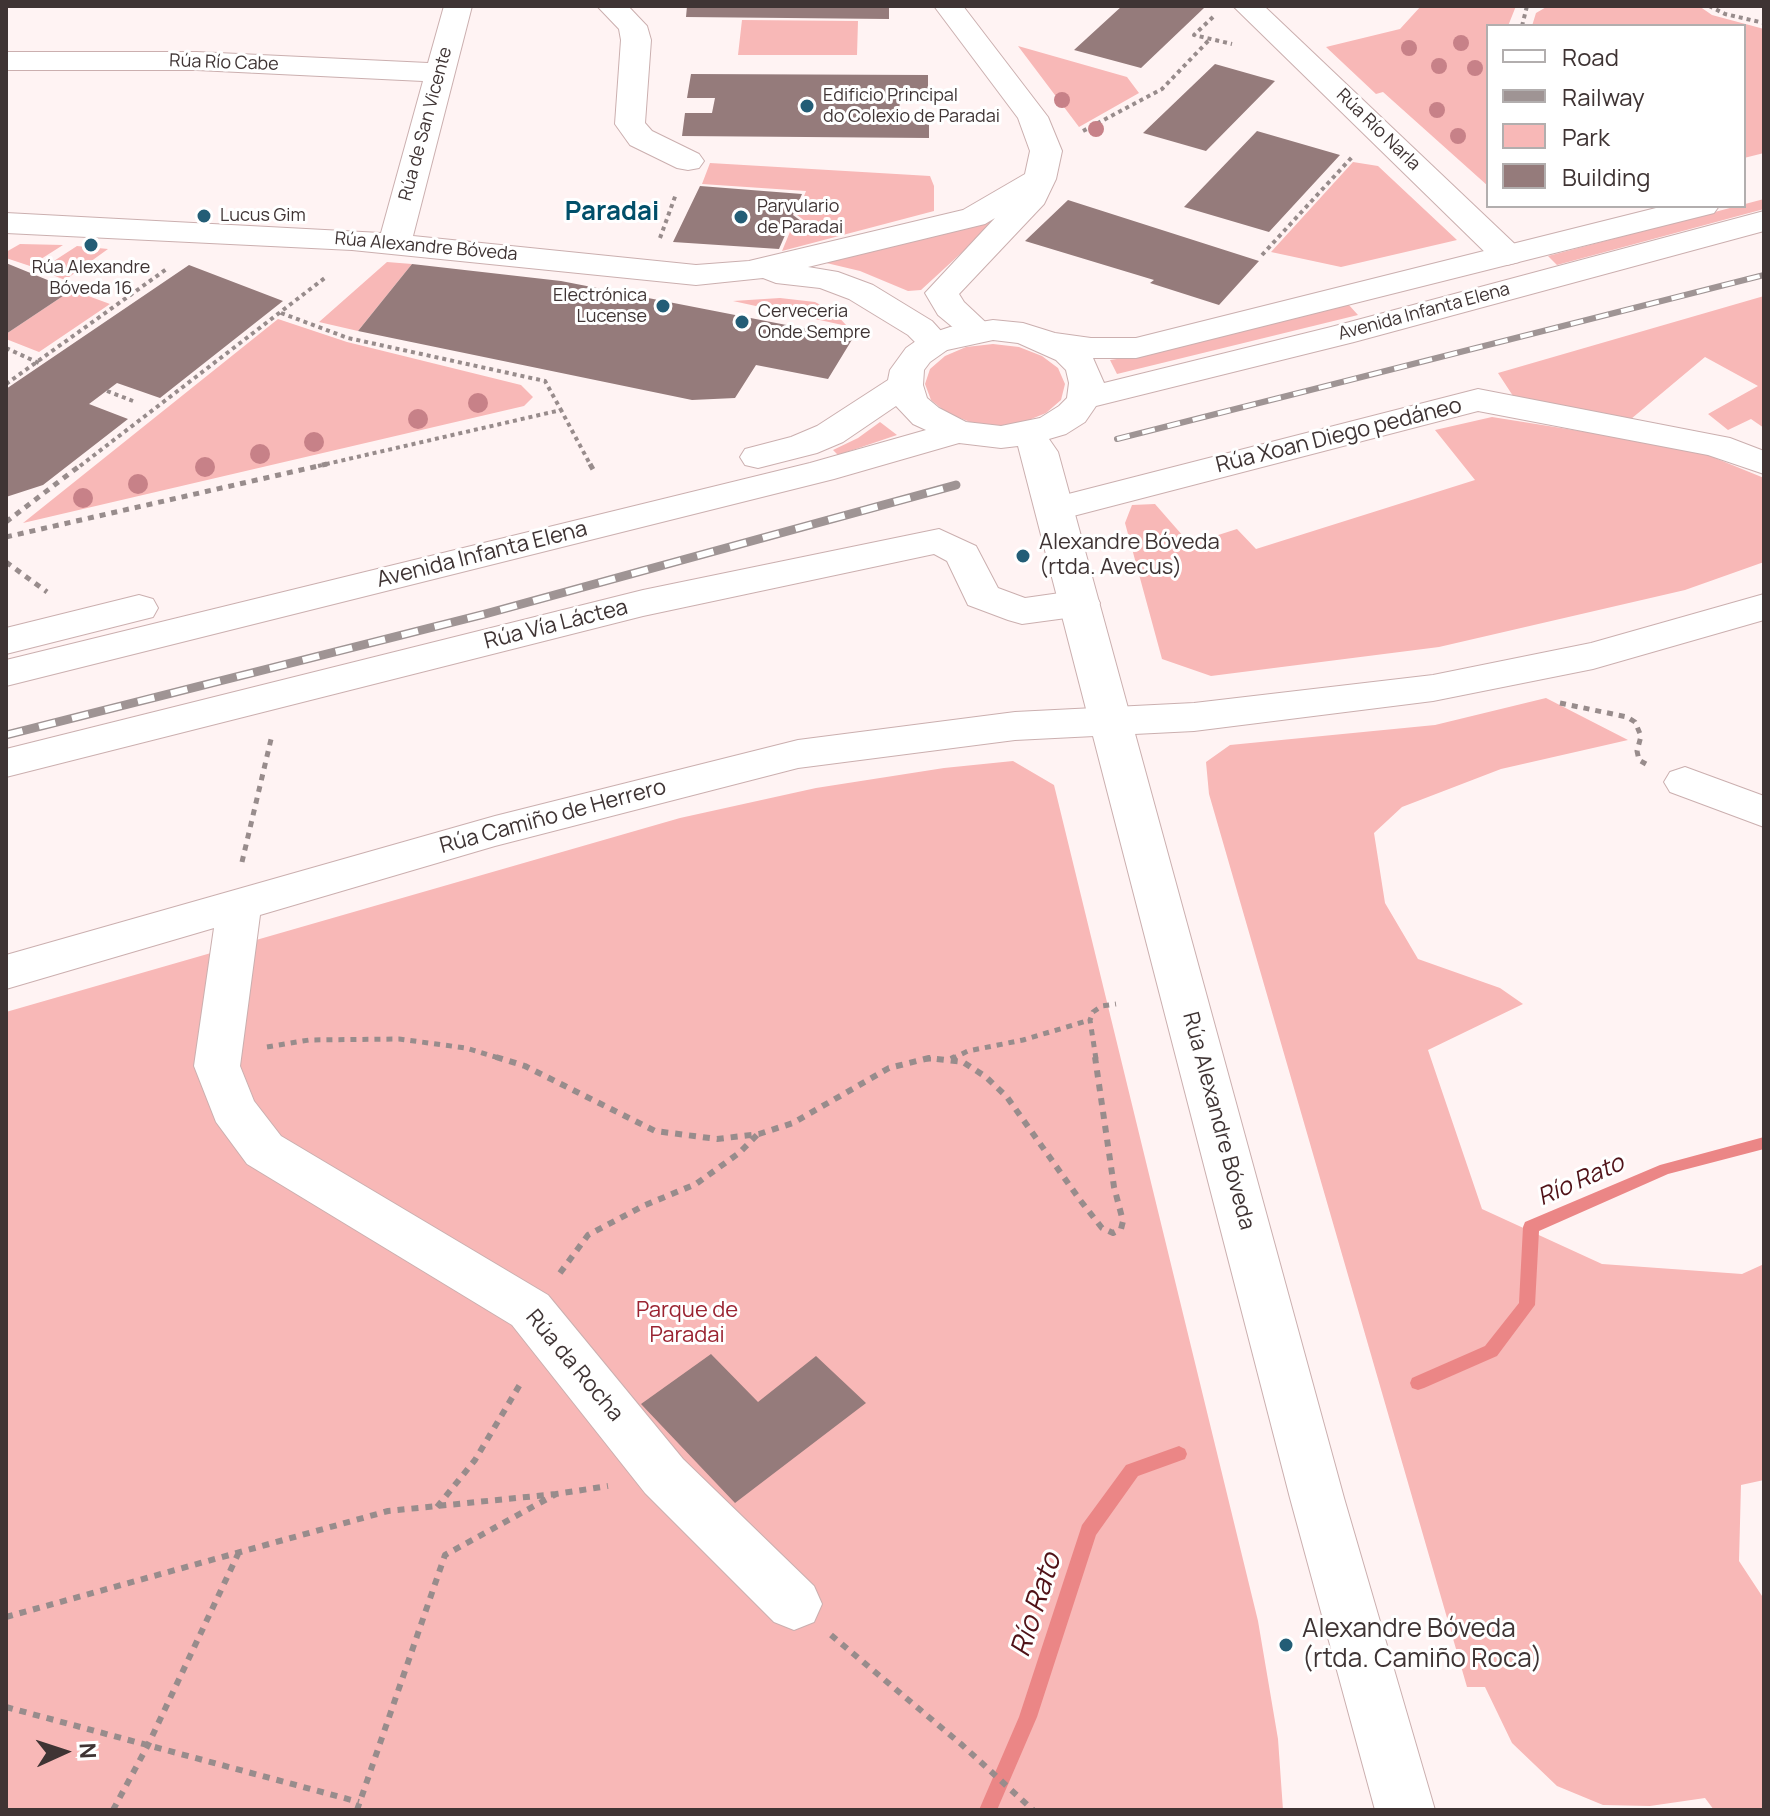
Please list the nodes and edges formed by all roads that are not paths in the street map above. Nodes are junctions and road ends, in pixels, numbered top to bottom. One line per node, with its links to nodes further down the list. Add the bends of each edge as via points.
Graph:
1 (458, 6): 6 (street, Rúa de San Vicente)
2 (611, 6): 7 (street, via 633,26 636,40 630,124 641,138)
3 (948, 6): 8 (street, via 1033,117 1046,151)
4 (1247, 6): 13 (street, Rúa Río Narla)
5 (6, 61): 6 (street, Rúa Río Cabe, via 197,61)
6 (442, 73): 12 (street, Rúa de San Vicente)
7 (688, 161)
8 (1040, 179): 14 (street, Rúa Alexandre Bóveda, via 974,217); 15 (street, via 1033,197 942,293 950,308)
9 (1695, 208): 13 (street, Avenida Infanta Elena)
10 (1764, 221): 19 (street, Avenida Infanta Elena)
11 (6, 223): 12 (street, Rúa Alexandre Bóveda)
12 (396, 243): 14 (street, Rúa Alexandre Bóveda, via 664,273)
13 (1507, 255): 16 (street, Avenida Infanta Elena, via 1136,348)
14 (749, 271): 17 (street, Rúa Alexandre Bóveda, via 826,279 861,292)
15 (979, 332): 16 (street, via 1023,333); 17 (street)
16 (1049, 342): 19 (street, via 1082,367)
17 (935, 343): 18 (street, via 907,370)
18 (905, 385): 20 (street, via 911,402 926,416); 26 (street, Avenida Infanta Elena, via 856,420 804,445)
19 (1084, 399): 21 (street, via 1053,426)
20 (958, 432): 21 (street); 27 (street, Avenida Infanta Elena, via 806,475)
21 (1028, 434): 23 (street, Rúa Alexandre Bóveda, via 1040,452)
22 (1764, 463): 23 (street, Rúa Xoan Diego pedáneo, via 1717,446 1478,400)
23 (1054, 509): 24 (street, Rúa Alexandre Bóveda)
24 (1081, 603): 28 (street, Rúa Alexandre Bóveda); 29 (street, Rúa Vía Láctea, via 1022,611 982,596 963,554 939,541 643,603)
25 (1764, 607): 28 (street, via 1593,656 1433,688)
26 (6, 641)
27 (6, 673)
28 (1112, 722): 32 (street, Rúa Camiño de Herrero, via 1015,726 798,754); 35 (street, Rúa Alexandre Bóveda)
29 (6, 763)
30 (1685, 782): 31 (street)
31 (1764, 812)
32 (239, 890): 33 (street, Rúa Camiño de Herrero); 34 (street, Rúa da Rocha, via 217,1066 233,1109 264,1150 530,1310 664,1476)
33 (6, 972)
34 (794, 1604)
35 (1405, 1810)

